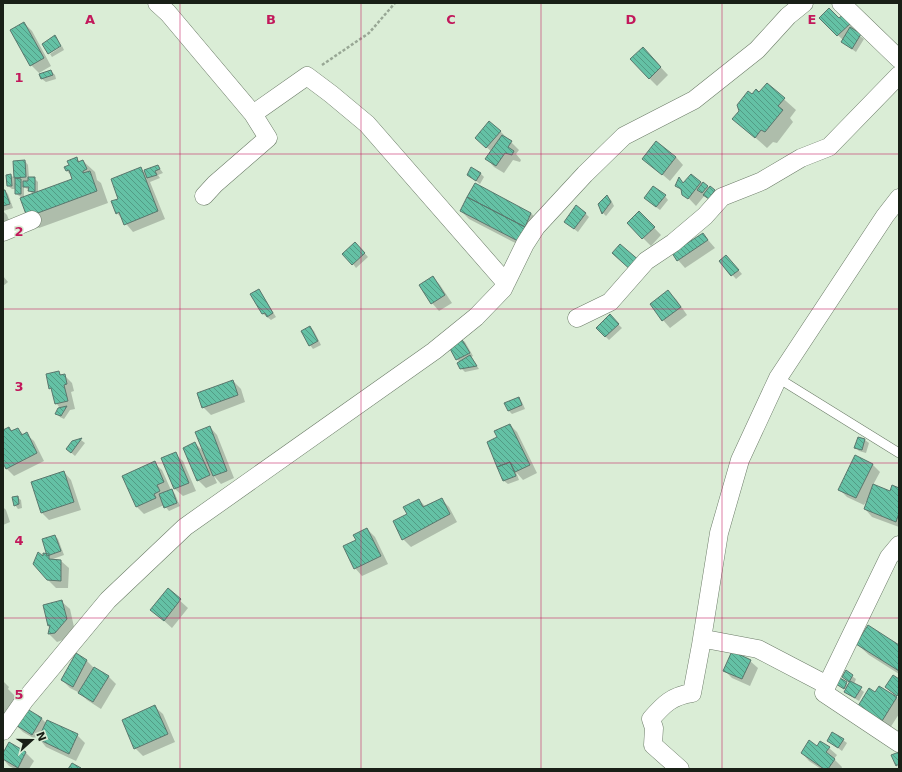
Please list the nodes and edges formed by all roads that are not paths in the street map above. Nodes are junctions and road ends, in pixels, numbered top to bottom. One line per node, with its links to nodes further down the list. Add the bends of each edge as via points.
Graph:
1 (158, 3): 6 (street)
2 (804, 3): 11 (street, via 788,16 757,50 694,100 624,136 536,227)
3 (841, 3): 4 (street)
4 (899, 59)
5 (899, 75): 12 (street, via 829,147 801,158 762,181 722,197 674,243 646,261 610,302)
6 (252, 114): 7 (street, via 268,138); 11 (street, via 307,76 367,124)
7 (204, 196)
8 (899, 198): 13 (street)
9 (32, 220): 10 (street)
10 (3, 232)
11 (506, 283): 18 (street, via 476,317 434,351 185,527 108,600 24,701)
12 (577, 318)
13 (778, 378): 14 (lane); 16 (street, via 740,460 719,533)
14 (899, 453)
15 (899, 545): 17 (street, via 889,557)
16 (701, 645): 17 (street, via 705,639 758,649); 20 (street, via 692,693 679,695 662,706 651,719 654,728 653,744)
17 (827, 685): 19 (street, via 824,693)
18 (3, 731)
19 (899, 743)
20 (680, 769)

